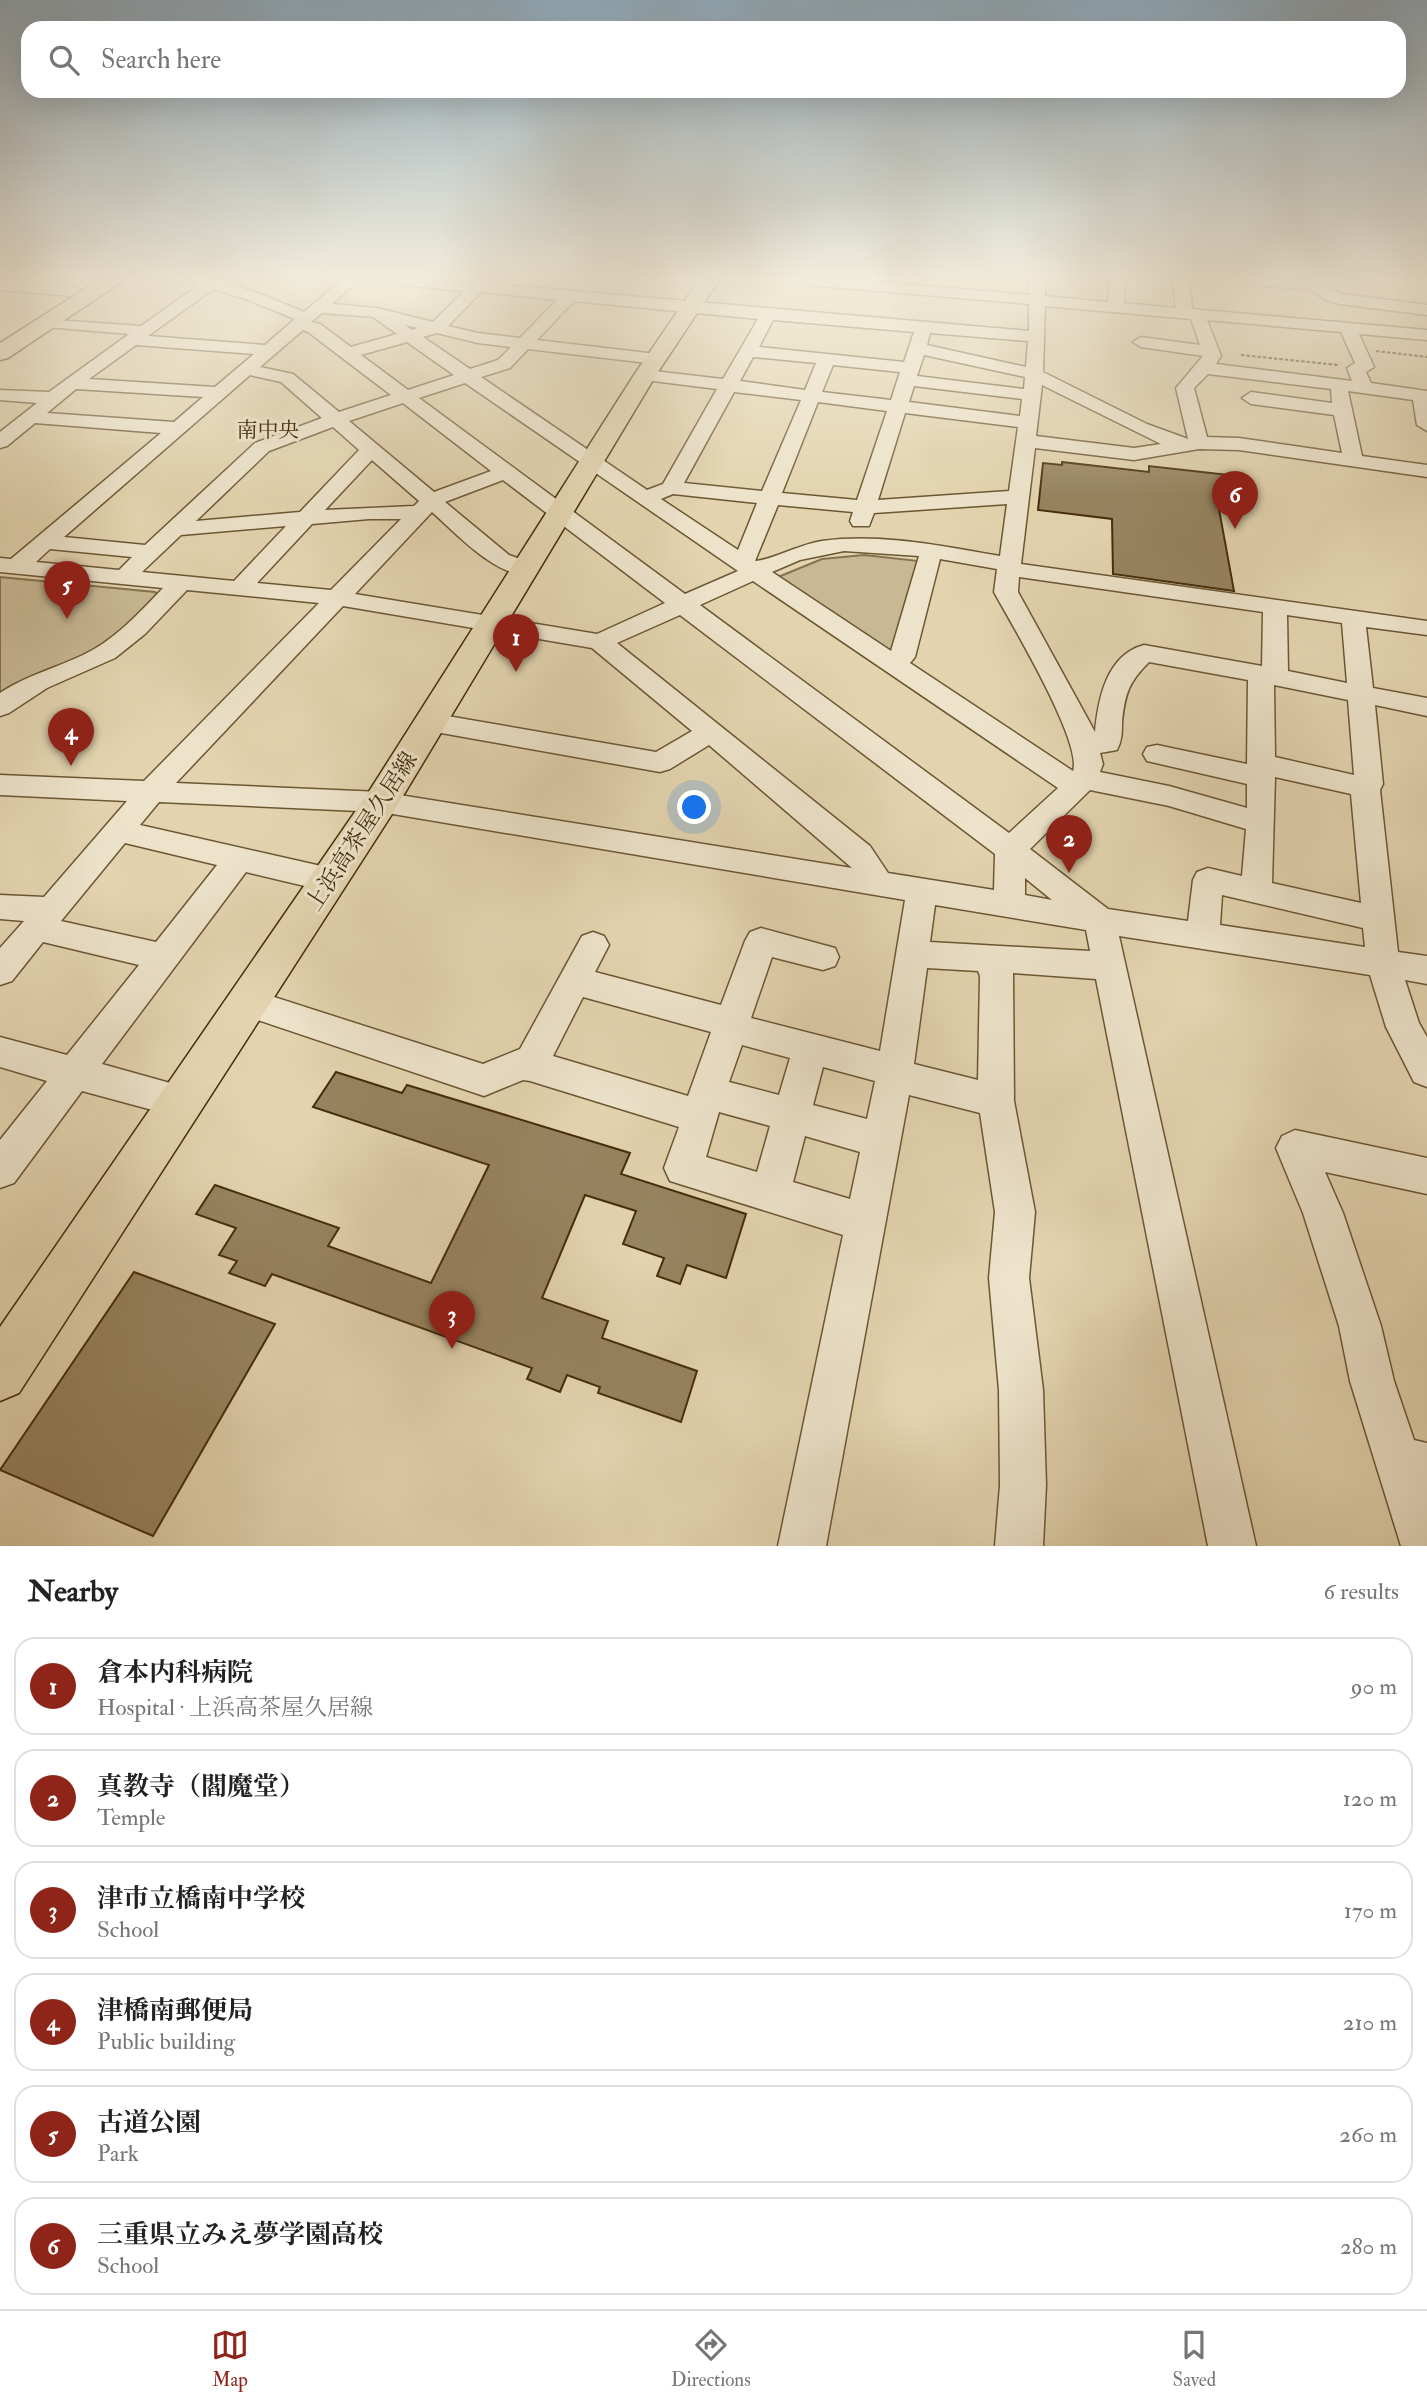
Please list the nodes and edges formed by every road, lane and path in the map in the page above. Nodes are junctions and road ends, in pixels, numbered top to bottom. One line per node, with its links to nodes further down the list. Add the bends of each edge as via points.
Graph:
1 (115, 352): 28 (street)
2 (265, 352): 25 (street)
3 (353, 352): 17 (street)
4 (435, 352): 27 (street)
5 (517, 352): 27 (street, via 508,361)
6 (570, 352): 23 (street)
7 (660, 352): 23 (main road, 上浜高茶屋久居線)
8 (747, 352): 30 (street)
9 (789, 352): 20 (street)
10 (820, 352): 22 (street)
11 (916, 352): 22 (street)
12 (1036, 352): 26 (street)
13 (1175, 352): 21 (street)
14 (1204, 352): 21 (street)
15 (1359, 352): 24 (street, via 1365,367)
16 (1389, 352): 18 (path)
17 (347, 354): 35 (street)
18 (1427, 357)
19 (1159, 358): 21 (street)
20 (826, 360): 22 (street); 36 (street)
21 (1208, 362): 24 (path); 29 (street); 48 (street, via 1185,388)
22 (913, 363): 26 (street); 37 (street); 40 (street)
23 (650, 367): 30 (street); 51 (main road, 上浜高茶屋久居線)
24 (1356, 368): 31 (street)
25 (246, 369): 32 (street); 43 (street, via 287,377)
26 (1034, 374): 37 (street); 48 (street, via 1140,428)
27 (469, 377): 35 (street); 51 (street)
28 (72, 383): 32 (street); 38 (street)
29 (1337, 384): 31 (street); 41 (street)
30 (728, 386): 36 (street); 54 (street)
31 (1363, 387): 34 (street)
32 (218, 393): 45 (street)
33 (0, 395): 38 (street)
34 (1424, 395): 44 (street)
35 (404, 396): 43 (street); 53 (street)
36 (812, 396): 40 (street); 57 (street)
37 (1032, 396): 46 (street)
38 (52, 398): 42 (street)
39 (1251, 398): 41 (street)
40 (899, 407): 46 (street); 59 (street)
41 (1342, 410): 50 (street)
42 (30, 417): 45 (street); 47 (street)
43 (334, 419): 49 (street); 62 (street, via 262,447)
44 (1427, 425)
45 (177, 428): 63 (street)
46 (1027, 432): 48 (street, via 1134,454); 55 (street)
47 (0, 442)
48 (1190, 444): 50 (street, via 1239,444)
49 (370, 449): 58 (street); 61 (street)
50 (1353, 460): 52 (street)
51 (591, 462): 56 (street); 60 (main road, 上浜高茶屋久居線)
52 (1427, 471)
53 (504, 473): 58 (street); 60 (street)
54 (671, 488): 56 (street); 57 (street)
55 (1018, 497): 59 (street); 68 (street)
56 (645, 498): 69 (street)
57 (771, 498): 59 (street); 69 (street)
58 (425, 506): 61 (street); 70 (street, via 501,560); 74 (street)
59 (866, 507): 64 (street)
60 (559, 514): 70 (main road, 上浜高茶屋久居線); 76 (street)
61 (306, 518): 62 (street); 73 (street)
62 (174, 529): 65 (street)
63 (45, 541): 65 (street); 67 (street)
64 (854, 544): 66 (street); 69 (street, via 806,550)
65 (150, 552): 71 (street)
66 (931, 552): 68 (street); 81 (street, via 902,657)
67 (8, 566): 71 (street)
68 (1009, 567): 75 (street); 88 (street, via 1006,592 1010,604)
69 (750, 568): 76 (street); 81 (street)
70 (526, 569): 78 (main road, 上浜高茶屋久居線)
71 (124, 577): 72 (street)
72 (181, 582): 73 (street); 84 (street, via 105,654 28,686)
73 (240, 588): 74 (street)
74 (339, 598): 78 (street); 94 (street)
75 (1275, 606): 77 (street); 82 (street)
76 (682, 607): 80 (street); 98 (street)
77 (1353, 617): 79 (street); 83 (street)
78 (490, 624): 80 (street); 86 (main road, 上浜高茶屋久居線)
79 (1427, 628)
80 (600, 642): 87 (street)
81 (891, 663): 91 (street)
82 (1268, 675): 83 (street); 88 (street, via 1144,653 1119,677 1107,743); 90 (street)
83 (1360, 694): 85 (street); 93 (street, via 1369,784)
84 (0, 707)
85 (1427, 707)
86 (430, 722): 87 (street, via 660,762); 95 (main road, 上浜高茶屋久居線)
87 (711, 732): 101 (street, via 859,854)
88 (1086, 744): 91 (street, via 1089,764)
89 (1157, 754): 90 (street)
90 (1261, 770): 93 (street); 96 (street)
91 (1080, 783): 96 (street, via 1169,796); 98 (street)
92 (0, 785): 94 (street)
93 (1365, 787): 107 (street)
94 (151, 792): 95 (street); 97 (street)
95 (381, 802): 100 (main road, 上浜高茶屋久居線); 101 (street)
96 (1261, 823): 103 (street)
97 (119, 831): 99 (street); 106 (street)
98 (1010, 850): 104 (street); 108 (street)
99 (238, 860): 100 (street); 112 (street)
100 (330, 880): 120 (main road, 上浜高茶屋久居線)
101 (877, 881): 102 (street)
102 (922, 889): 104 (street); 111 (street)
103 (1256, 892): 107 (street); 109 (street, via 1208,880)
104 (1009, 904): 108 (street)
105 (0, 907): 106 (street)
106 (45, 917): 112 (street, via 51,932); 118 (street)
107 (1377, 919): 115 (street)
108 (1100, 920): 109 (street); 116 (street)
109 (1203, 936): 115 (street)
110 (593, 945): 119 (street)
111 (914, 954): 114 (street); 127 (street)
112 (164, 957): 126 (street)
113 (822, 957): 121 (street, via 761,941)
114 (987, 958): 116 (street); 128 (street, via 997,975)
115 (1383, 963): 117 (street); 125 (street, via 1403,1027)
116 (1110, 966): 141 (street)
117 (1427, 970)
118 (0, 971)
119 (575, 981): 121 (street); 124 (street)
120 (249, 1003): 124 (street, via 484,1080); 129 (main road, 上浜高茶屋久居線)
121 (731, 1025): 122 (street); 130 (street)
122 (810, 1048): 127 (street); 131 (street)
123 (0, 1052): 126 (street)
124 (530, 1065): 130 (street)
125 (1427, 1071)
126 (74, 1073): 129 (street); 133 (street)
127 (894, 1073): 128 (street); 132 (street)
128 (996, 1101): 140 (street, via 1015,1212 1009,1278 1021,1390)
129 (182, 1102): 137 (main road, 上浜高茶屋久居線)
130 (703, 1104): 131 (street); 135 (street, via 683,1168)
131 (792, 1115): 132 (street); 135 (street)
132 (882, 1141): 136 (street)
133 (0, 1170)
134 (1427, 1176): 138 (street, via 1295,1148 1323,1213 1372,1381)
135 (770, 1194): 136 (street)
136 (866, 1223): 139 (street)
137 (0, 1374)
138 (1412, 1463): 142 (street)
139 (802, 1546)
140 (1019, 1546)
141 (1232, 1546)
142 (1425, 1546)

